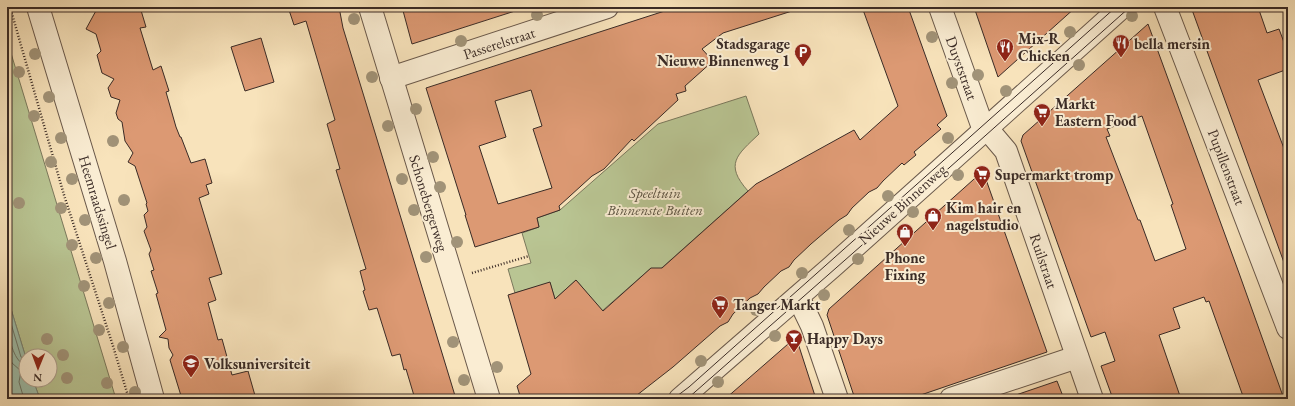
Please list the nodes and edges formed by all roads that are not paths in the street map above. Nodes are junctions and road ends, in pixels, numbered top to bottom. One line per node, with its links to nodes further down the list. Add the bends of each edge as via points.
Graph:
1 (38, 7): 12 (street, Heemraadssingel, via 115,261)
2 (370, 7): 7 (street, Schonebergerweg)
3 (607, 7): 7 (street, Passerelstraat)
4 (940, 7): 8 (street, Duyststraat, via 982,125)
5 (1122, 7): 8 (street, Nieuwe Binnenweg)
6 (1165, 7): 10 (street, Pupillenstraat)
7 (391, 78): 13 (street, Schonebergerweg)
8 (986, 128): 9 (street, Nieuwe Binnenweg); 11 (street, Ruilstraat, via 1006,151)
9 (798, 296): 14 (street, Nieuwe Binnenweg); 15 (street, via 812,326)
10 (1288, 328)
11 (1077, 357): 16 (street); 17 (street, Ruilstraat)
12 (153, 399)
13 (489, 399)
14 (680, 399)
15 (837, 399)
16 (951, 399)
17 (1092, 399)

